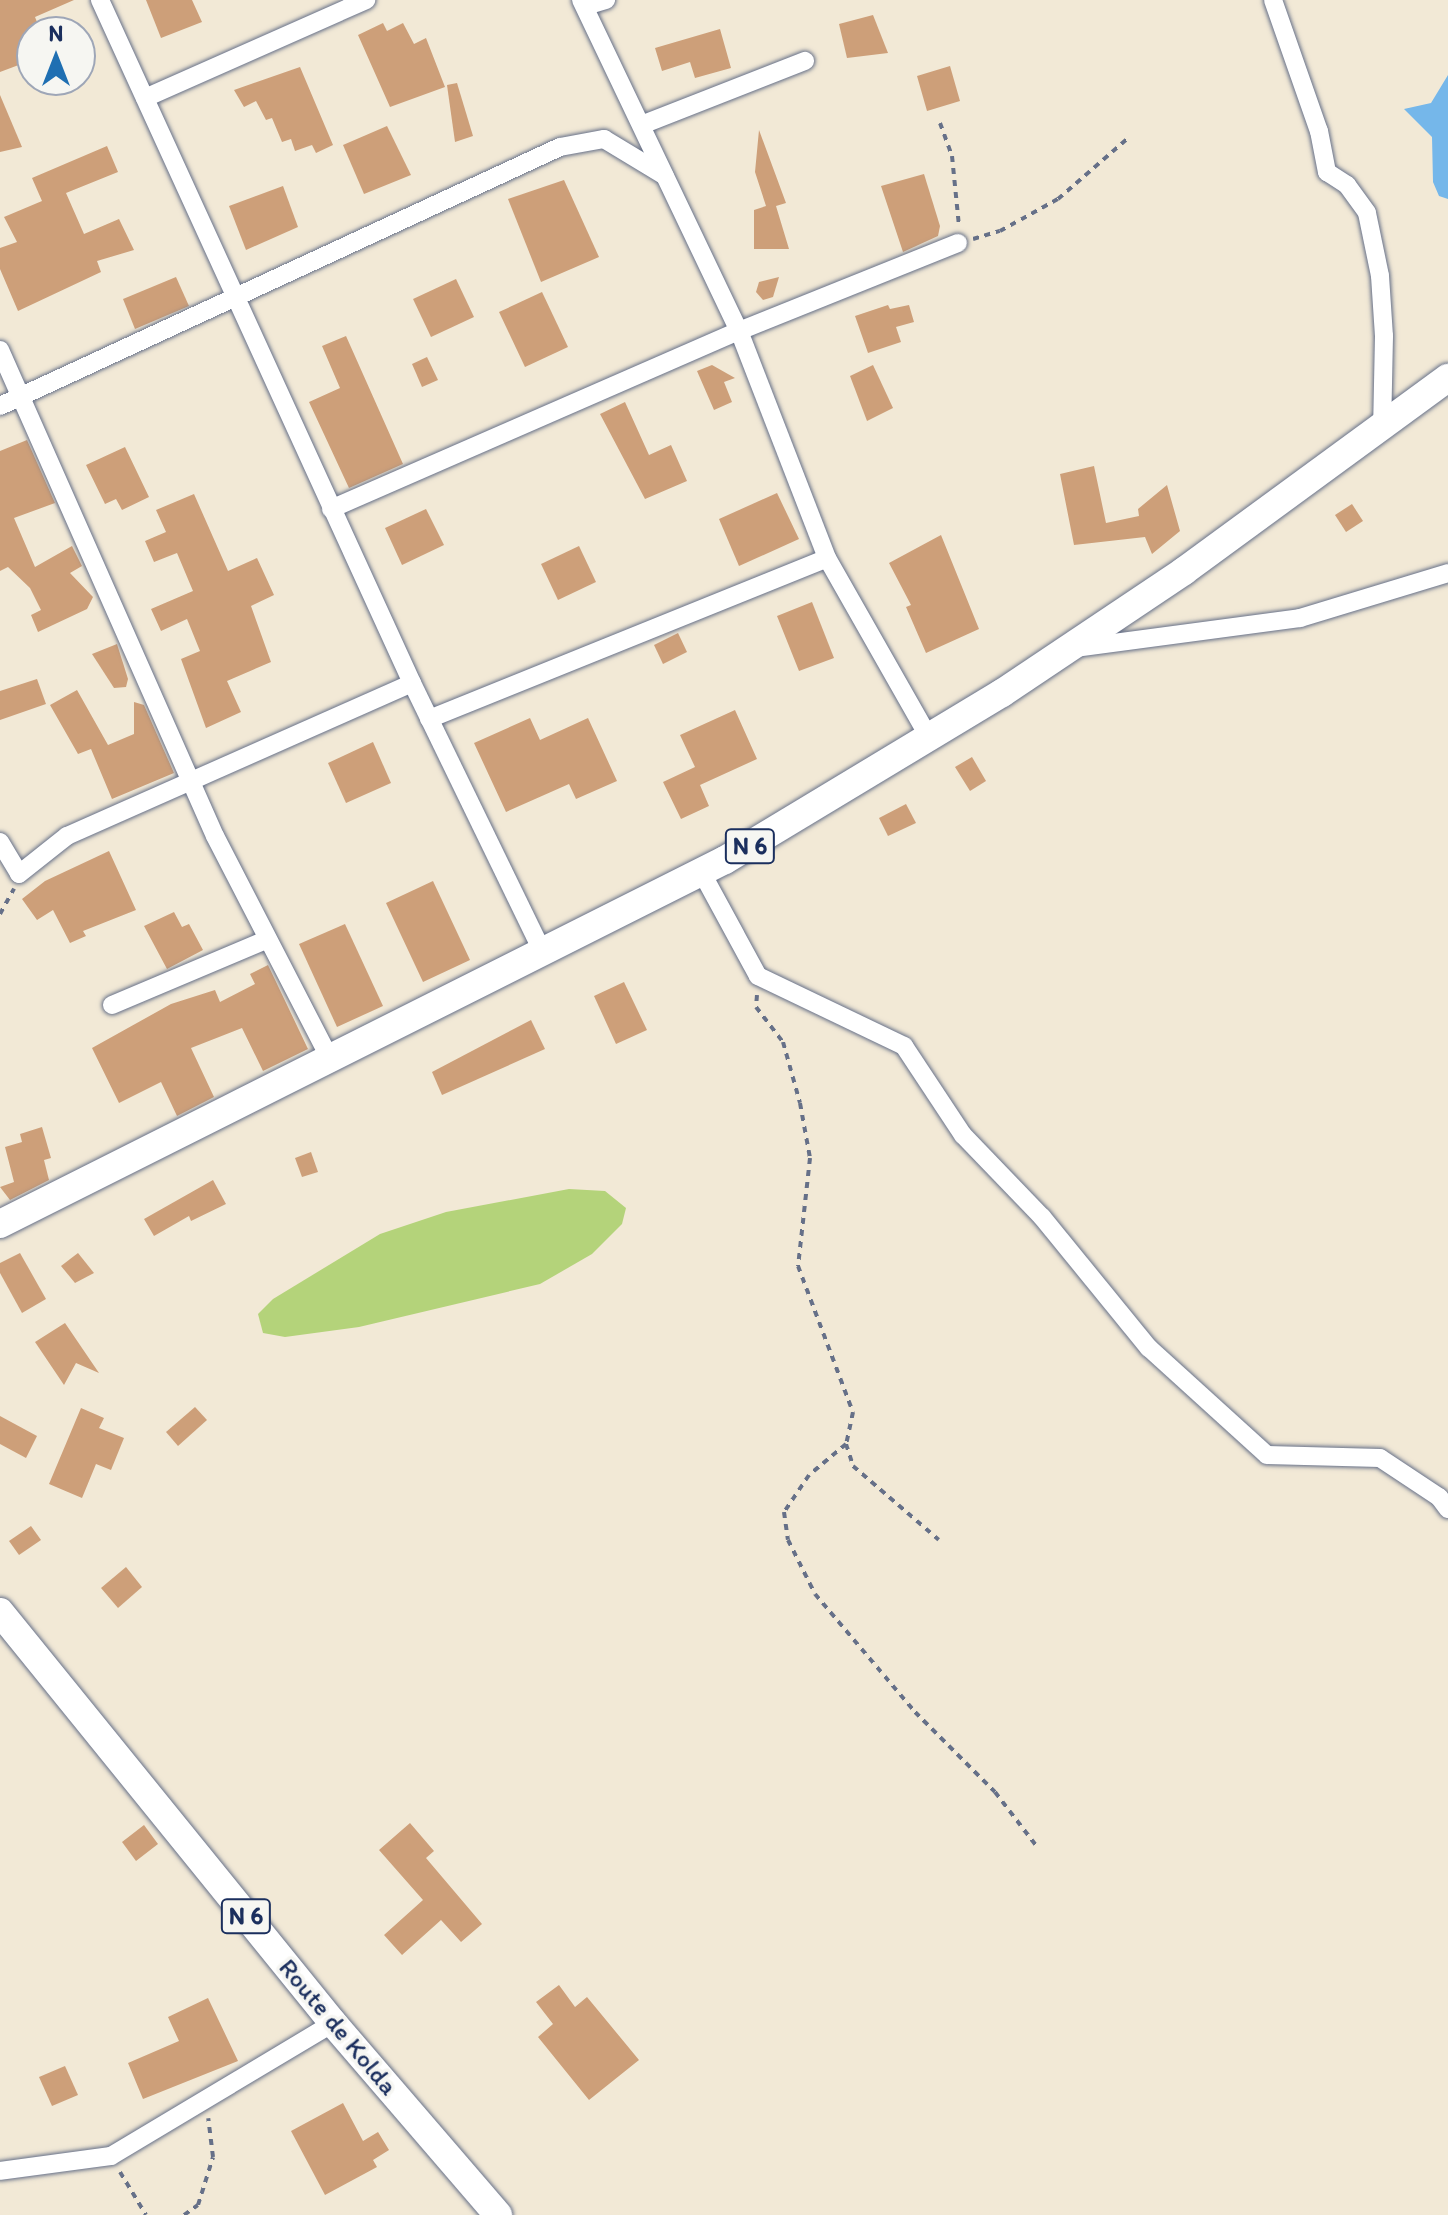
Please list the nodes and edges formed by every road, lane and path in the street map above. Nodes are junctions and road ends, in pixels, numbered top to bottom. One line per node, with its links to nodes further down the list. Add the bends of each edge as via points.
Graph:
1 (100, 0): 7 (street)
2 (366, 0): 7 (street)
3 (606, 0): 5 (street)
4 (1273, 0): 19 (street, via 1319,131 1327,172 1347,185 1367,213 1380,276)
5 (584, 3): 9 (street)
6 (805, 61): 9 (street)
7 (145, 98): 13 (street)
8 (940, 123): 12 (path, via 956,177)
9 (644, 124): 11 (street)
10 (1127, 139): 12 (path, via 1058,199 1000,231)
11 (667, 178): 13 (street, via 604,139 560,147); 14 (street)
12 (958, 243): 14 (street)
13 (235, 299): 17 (street); 20 (street)
14 (739, 331): 20 (street); 21 (street)
15 (0, 350): 17 (street)
16 (1448, 378): 19 (main road, N 6)
17 (20, 397): 18 (street); 27 (street)
18 (0, 406)
19 (1382, 429): 23 (main road, N 6)
20 (331, 509): 24 (street)
21 (827, 558): 25 (street); 26 (street)
22 (1448, 573): 23 (street, via 1300,618)
23 (1069, 648): 26 (main road, N 6)
24 (412, 683): 25 (street); 27 (street)
25 (429, 719): 33 (street)
26 (930, 739): 29 (main road, N 6)
27 (194, 780): 30 (street, via 67,836); 32 (street, via 215,836)
28 (0, 842): 30 (street)
29 (702, 873): 33 (main road, N 6); 34 (street)
30 (19, 874): 31 (path, via 7,909)
31 (0, 914)
32 (268, 939): 35 (street); 36 (street)
33 (544, 955): 36 (main road, N 6)
34 (758, 976): 38 (path, via 756,1007 783,1042 810,1158 798,1266 853,1412); 39 (street, via 904,1046 963,1135 1042,1217 1149,1348 1267,1455 1380,1458 1439,1497)
35 (112, 1005)
36 (331, 1061): 37 (main road, N 6)
37 (0, 1224)
38 (846, 1444): 40 (path, via 853,1466); 42 (path, via 809,1475 784,1512 788,1540 815,1594 915,1712 995,1792)
39 (1448, 1509)
40 (939, 1540)
41 (0, 1612): 43 (main road, Route de Kolda / N 6)
42 (1038, 1848)
43 (333, 2023): 44 (street); 51 (main road, Route de Kolda / N 6)
44 (206, 2100): 45 (street); 50 (path, via 213,2157 198,2205)
45 (111, 2156): 46 (street); 49 (path)
46 (35, 2169): 47 (street); 48 (street)
47 (0, 2171)
48 (0, 2184)
49 (146, 2215)
50 (184, 2215)
51 (498, 2215)

